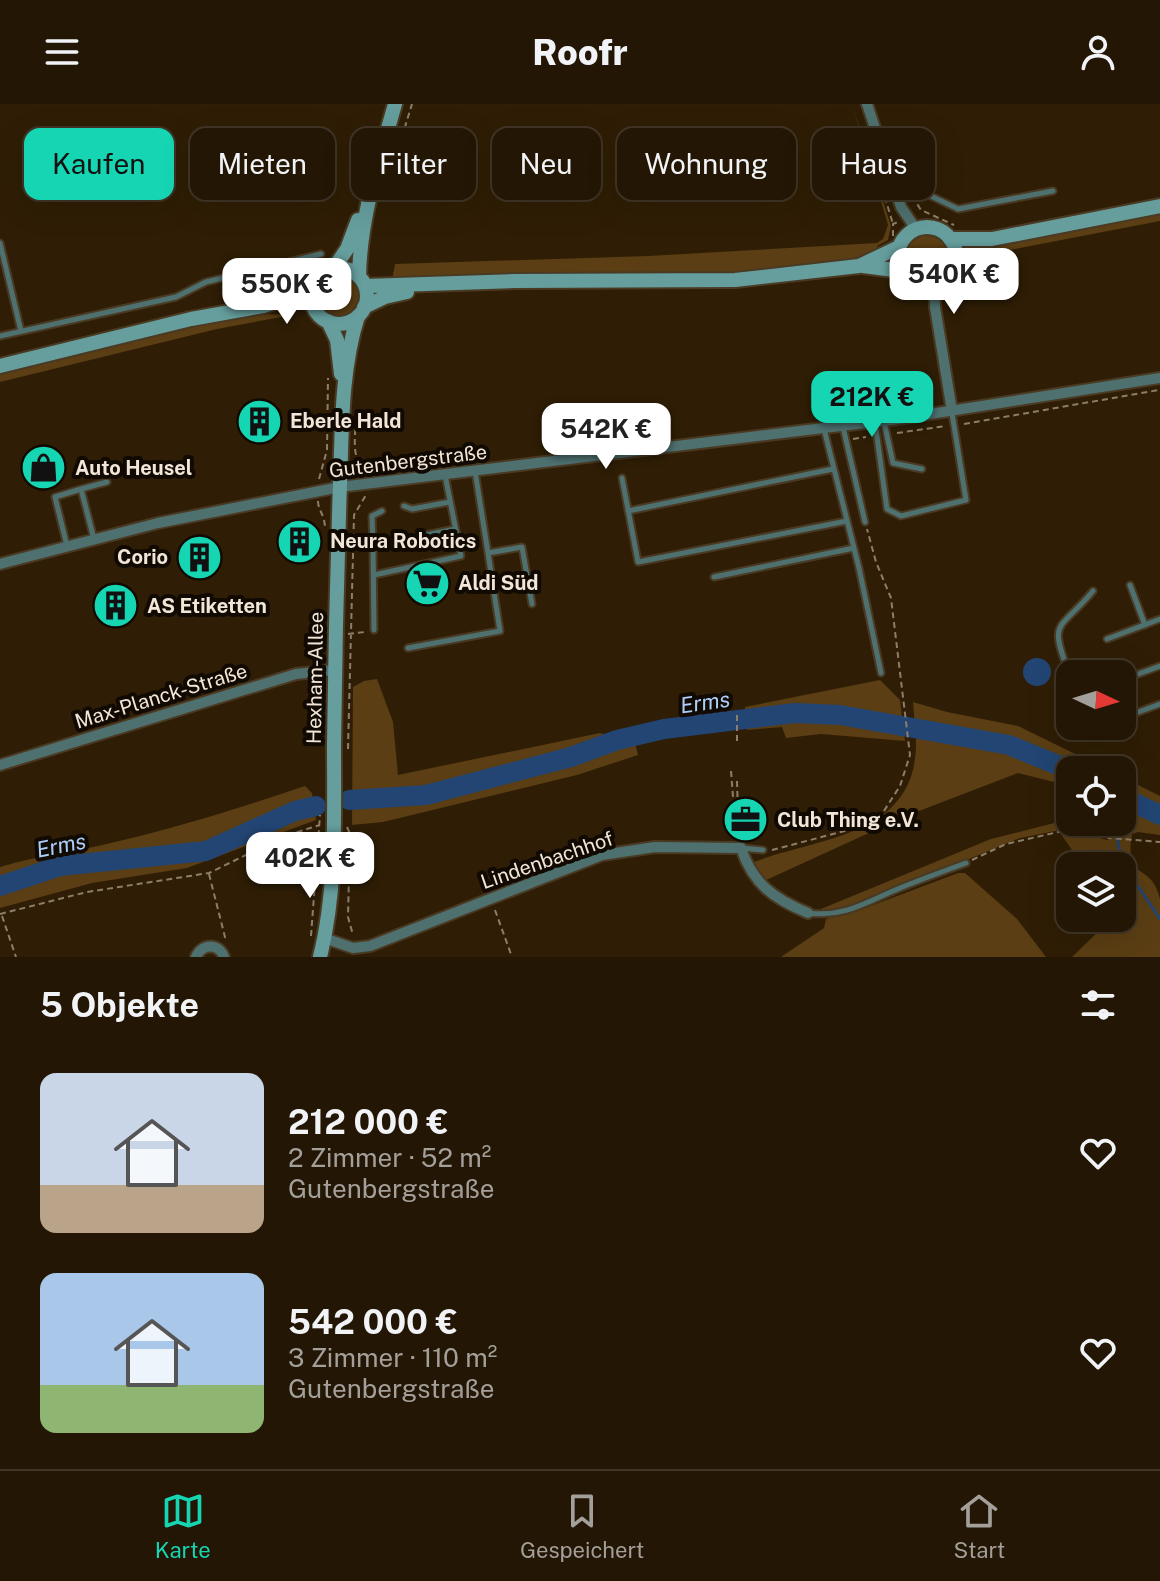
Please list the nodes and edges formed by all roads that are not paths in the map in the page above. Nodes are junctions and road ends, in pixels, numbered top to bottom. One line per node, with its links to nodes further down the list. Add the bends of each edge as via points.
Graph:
1 (395, 104): 3 (street)
2 (867, 104): 4 (street)
3 (388, 128)
4 (874, 128)
5 (1053, 191): 6 (lane, via 958,209)
6 (935, 198)
7 (366, 200): 18 (street, via 347,249)
8 (369, 200): 21 (street)
9 (898, 200): 11 (street)
10 (1160, 206): 13 (street)
11 (916, 229): 12 (street, via 935,228); 15 (street)
12 (950, 239): 13 (street); 17 (street)
13 (992, 239): 17 (street)
14 (0, 243): 28 (lane)
15 (899, 247): 19 (street); 20 (street)
16 (321, 254): 28 (lane, via 206,282 176,297)
17 (956, 259): 22 (street, via 945,279)
18 (332, 263): 21 (street); 23 (street)
19 (859, 266): 20 (street); 24 (street, via 735,280)
20 (902, 271): 22 (street, via 911,280)
21 (362, 281): 24 (street); 26 (street)
22 (934, 284): 33 (street)
23 (307, 285): 25 (street); 27 (street)
24 (431, 285): 26 (street, via 394,294)
25 (263, 306): 27 (street, via 300,308); 30 (street)
26 (361, 312): 27 (street, via 344,323); 32 (street, Hexham-Allee, via 351,341)
27 (323, 318): 32 (street, Hexham-Allee, via 337,340)
28 (21, 331): 29 (lane)
29 (0, 336)
30 (0, 366)
31 (1160, 378): 33 (street, Gutenbergstraße)
32 (344, 399): 43 (street, Hexham-Allee)
33 (952, 411): 34 (street, Gutenbergstraße); 34 (lane, via 966,500 901,516 887,509 876,435)
34 (879, 421): 35 (street, Gutenbergstraße); 38 (lane, via 893,463)
35 (843, 426): 36 (street, Gutenbergstraße); 50 (lane)
36 (823, 428): 37 (lane); 39 (street, Gutenbergstraße)
37 (833, 469): 47 (lane); 49 (lane)
38 (922, 469)
39 (475, 470): 40 (street, Gutenbergstraße); 56 (lane)
40 (445, 474): 43 (street, Gutenbergstraße); 45 (lane)
41 (622, 478): 47 (lane)
42 (107, 482): 44 (lane)
43 (340, 487): 52 (street, Gutenbergstraße); 70 (street, Hexham-Allee)
44 (81, 489): 52 (lane); 54 (lane, via 55,497)
45 (450, 502): 46 (lane); 51 (lane)
46 (407, 509)
47 (628, 511): 49 (lane, via 638,562)
48 (382, 514): 53 (lane, via 372,516)
49 (847, 521): 55 (lane)
50 (865, 522)
51 (455, 529): 53 (lane); 58 (lane, via 461,556)
52 (94, 540): 54 (street, Gutenbergstraße)
53 (373, 546): 58 (lane)
54 (67, 547): 57 (street, Gutenbergstraße)
55 (854, 548): 59 (lane); 71 (lane)
56 (488, 553): 62 (lane, via 522,547); 67 (lane, via 500,631)
57 (0, 564)
58 (374, 575): 65 (lane)
59 (714, 577)
60 (1130, 585): 64 (lane)
61 (1093, 591): 68 (lane, via 1057,632)
62 (532, 604)
63 (1160, 619): 64 (lane)
64 (1145, 625): 66 (lane)
65 (374, 630)
66 (1107, 639)
67 (408, 648)
68 (1064, 660)
69 (1160, 666): 72 (lane)
70 (335, 670): 75 (street, Max-Planck-Straße, via 284,677); 80 (street, Hexham-Allee, via 335,787)
71 (881, 673)
72 (1136, 675)
73 (1160, 704): 74 (lane)
74 (1136, 713)
75 (0, 765)
76 (739, 848): 77 (lane); 79 (street, via 762,886); 80 (street, Lindenbachhof, via 655,847 614,853 370,946 353,948)
77 (763, 850)
78 (966, 863): 79 (lane, via 849,912)
79 (808, 913)
80 (317, 939): 83 (street, Hexham-Allee)
81 (196, 957): 82 (street, via 198,951 214,946)
82 (224, 957)
83 (320, 957)

